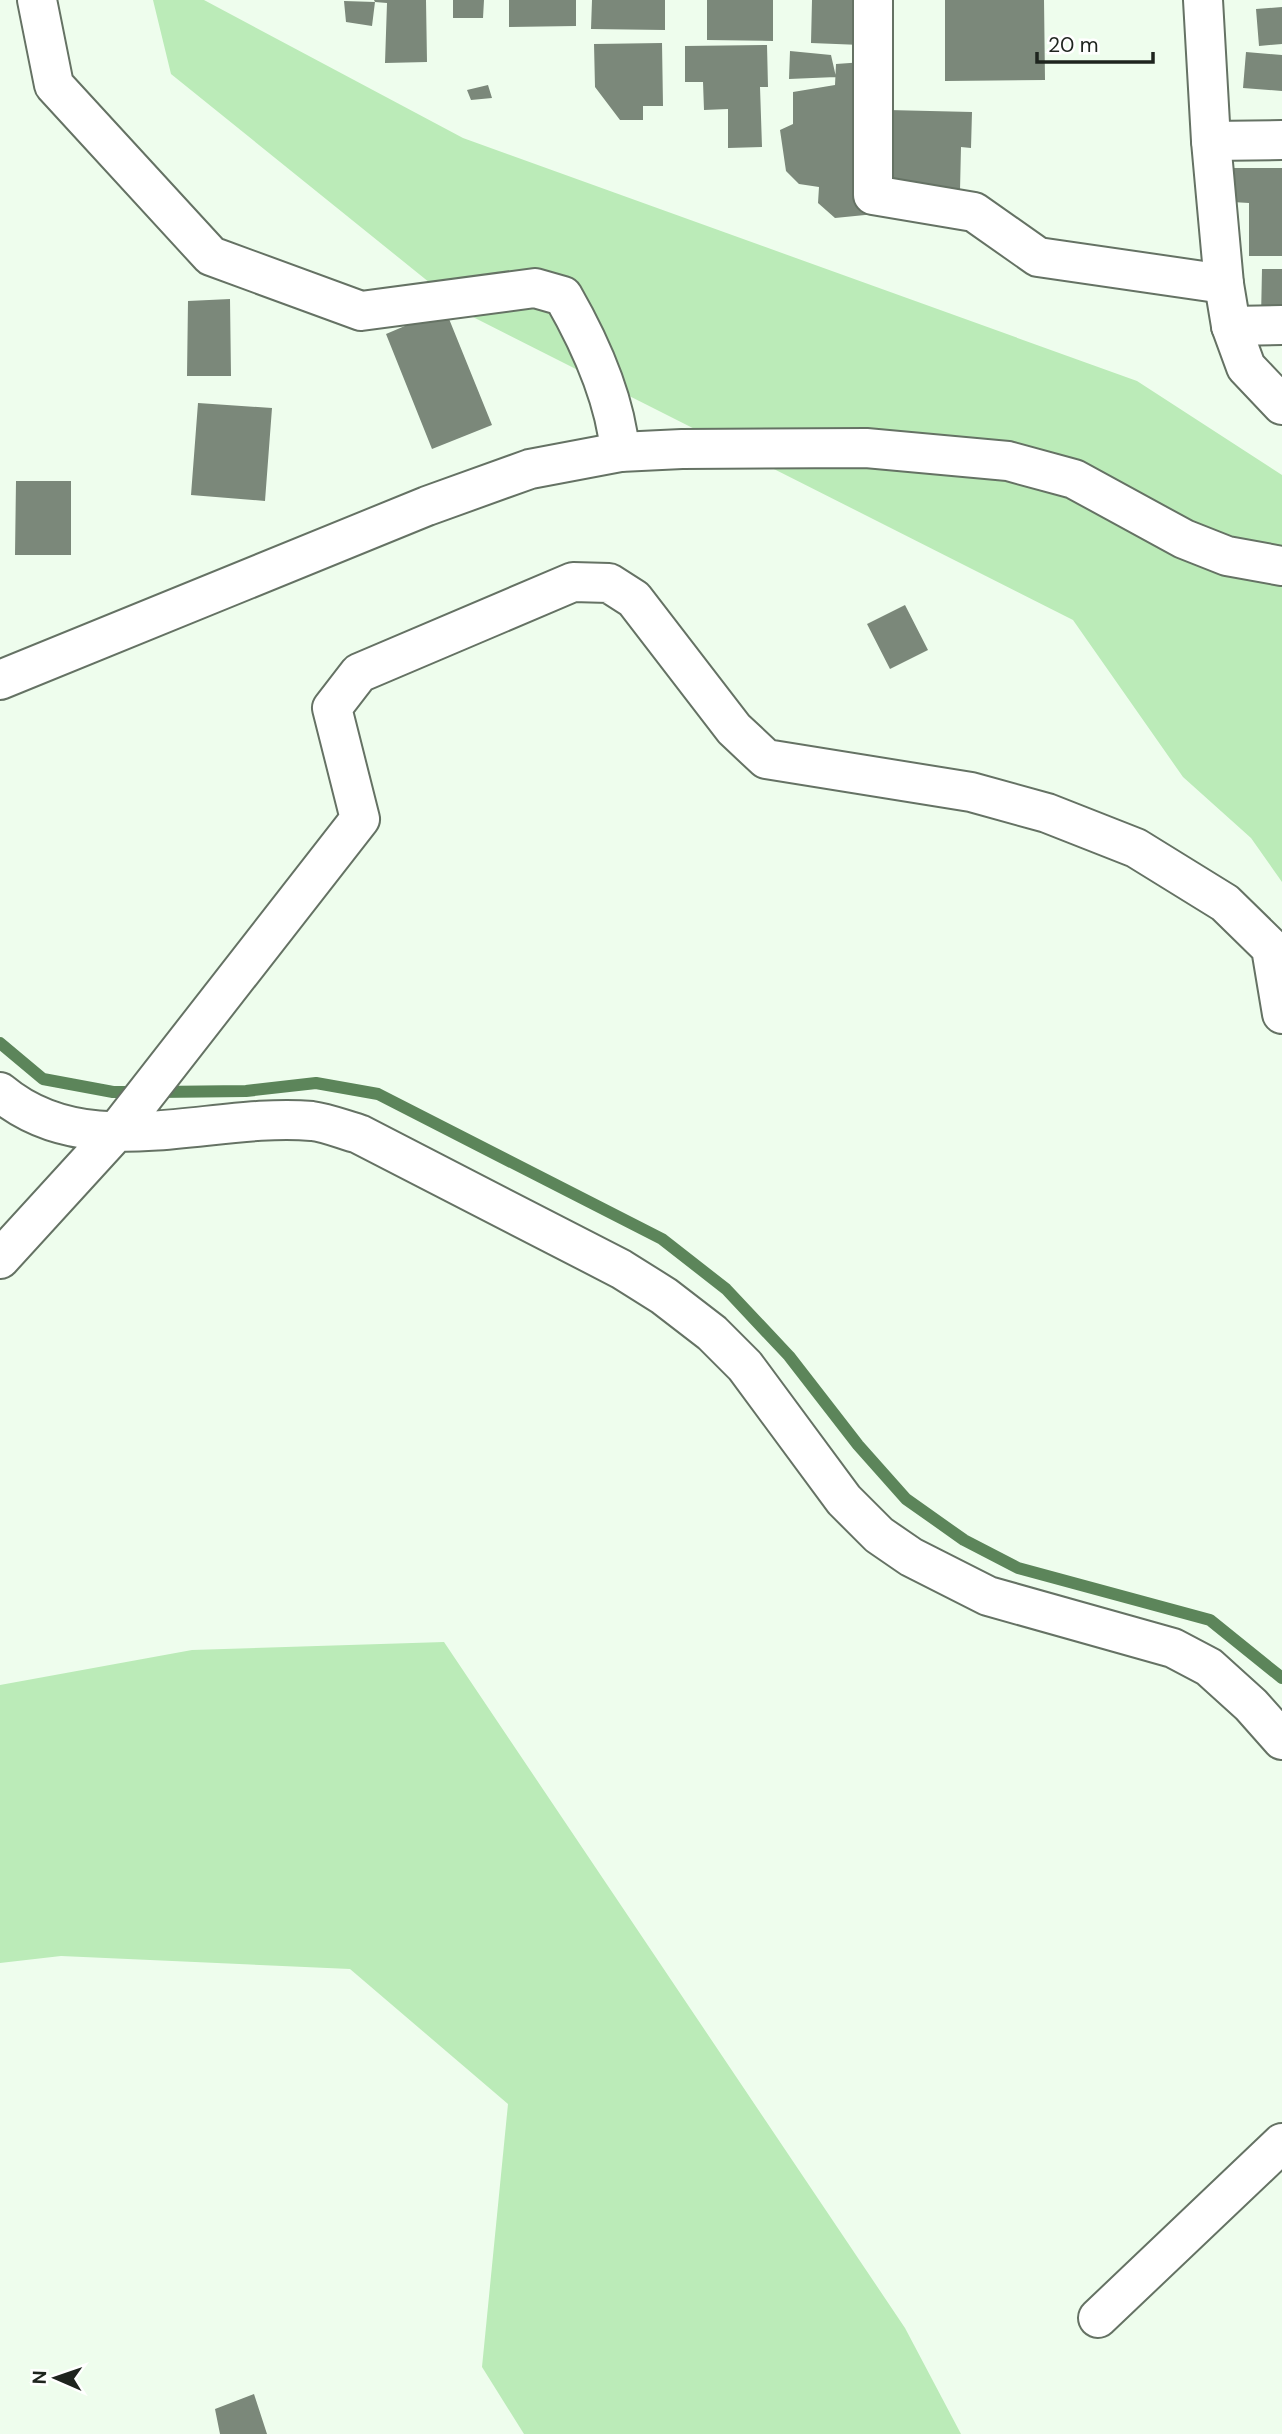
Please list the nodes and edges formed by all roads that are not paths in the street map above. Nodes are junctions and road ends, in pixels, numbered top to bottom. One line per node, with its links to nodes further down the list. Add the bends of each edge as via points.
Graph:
1 (37, 0): 10 (street, via 54,85 211,257 361,311 535,288 563,296 585,334 617,424)
2 (873, 0): 6 (street, via 873,195 974,212 1038,257)
3 (1203, 0): 5 (street)
4 (1282, 140): 5 (street)
5 (1211, 141): 6 (street)
6 (1224, 284): 8 (street)
7 (1282, 325): 8 (street)
8 (1231, 326): 9 (street, via 1247,366)
9 (1282, 405)
10 (620, 452): 11 (street, via 866,448 1008,461 1074,479 1184,539 1227,556); 12 (street, via 530,469 426,506)
11 (1282, 566)
12 (0, 681)
13 (1282, 1014): 15 (street, via 1271,948 1225,902 1136,848 1047,813 971,792 766,759 734,729 634,599 609,583 573,582 359,673 332,708 360,818)
14 (0, 1092): 15 (street, via 17,1107 59,1124)
15 (123, 1124): 16 (street); 17 (street, via 315,1121 359,1134 621,1269 664,1296 746,1366 844,1500 879,1535 911,1557 988,1596 1173,1648 1209,1668)
16 (0, 1259)
17 (1282, 1740)
18 (1282, 2143): 19 (street)
19 (1098, 2318)

